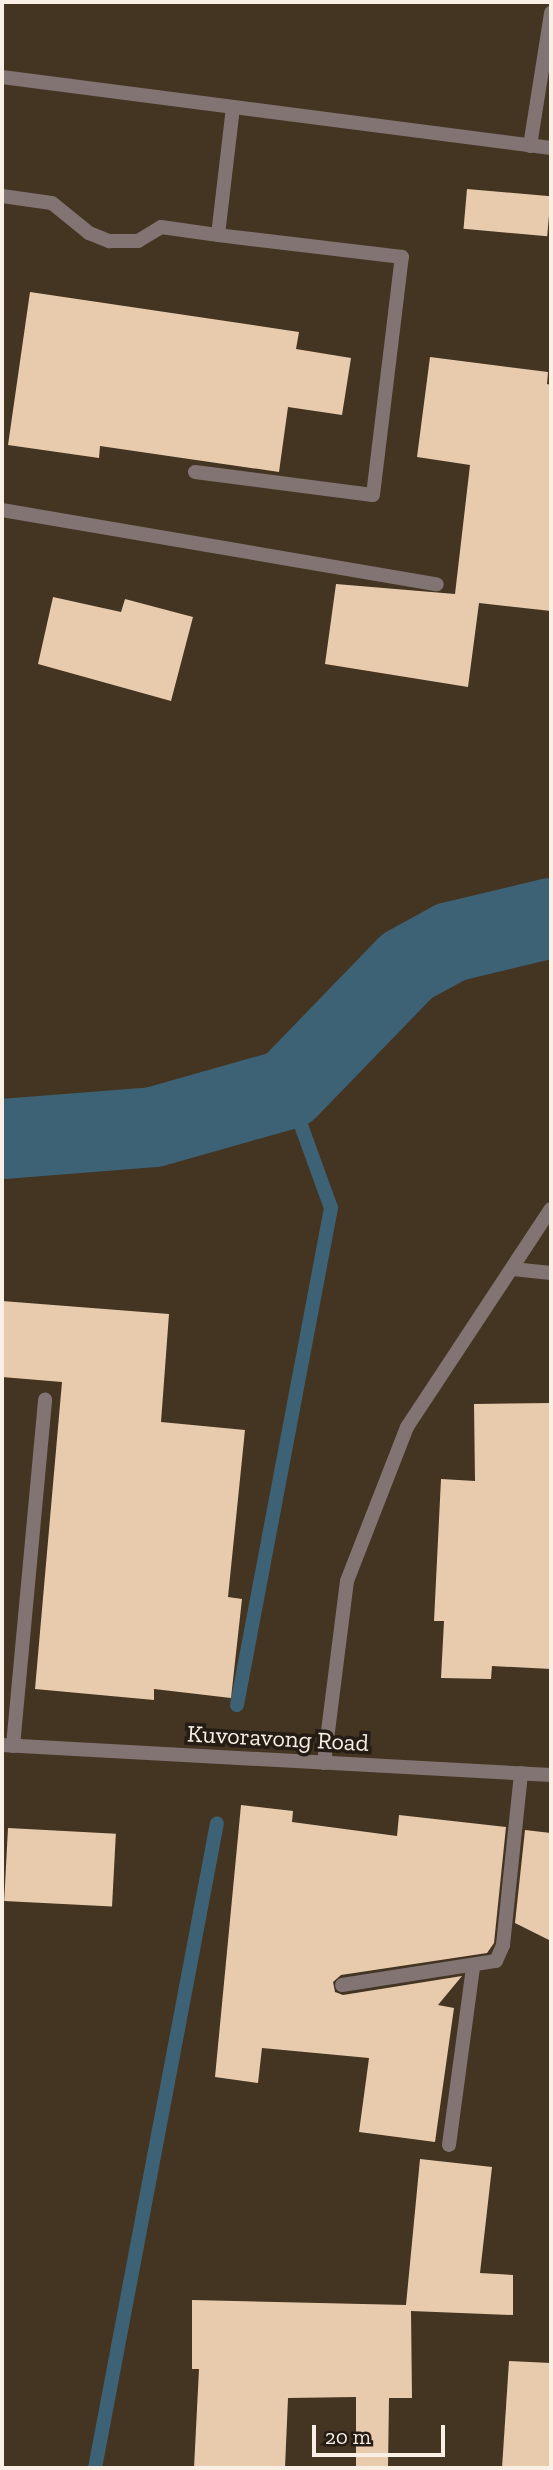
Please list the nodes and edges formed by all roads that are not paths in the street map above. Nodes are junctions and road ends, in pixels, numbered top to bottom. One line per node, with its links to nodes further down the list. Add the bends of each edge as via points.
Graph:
1 (551, 13): 4 (street)
2 (2, 77): 3 (street)
3 (233, 108): 4 (street); 7 (street)
4 (530, 146): 5 (street)
5 (551, 148)
6 (2, 196): 7 (street, via 52,203 89,233 109,241 138,241 161,227)
7 (218, 235): 8 (street, via 402,257 373,495)
8 (195, 472)
9 (2, 510): 10 (street)
10 (437, 584)
11 (551, 1209): 12 (street)
12 (513, 1269): 13 (street); 16 (street, via 407,1427 347,1581)
13 (551, 1273)
14 (46, 1399): 15 (street)
15 (8, 1746): 16 (street, Kuvoravong Road)
16 (324, 1763): 17 (street, Kuvoravong Road)
17 (521, 1773): 18 (street, Kuvoravong Road); 19 (street, via 503,1945 496,1961)
18 (551, 1775)
19 (473, 1967): 20 (street, via 420,1970); 21 (street)
20 (342, 1985)
21 (449, 2145)

